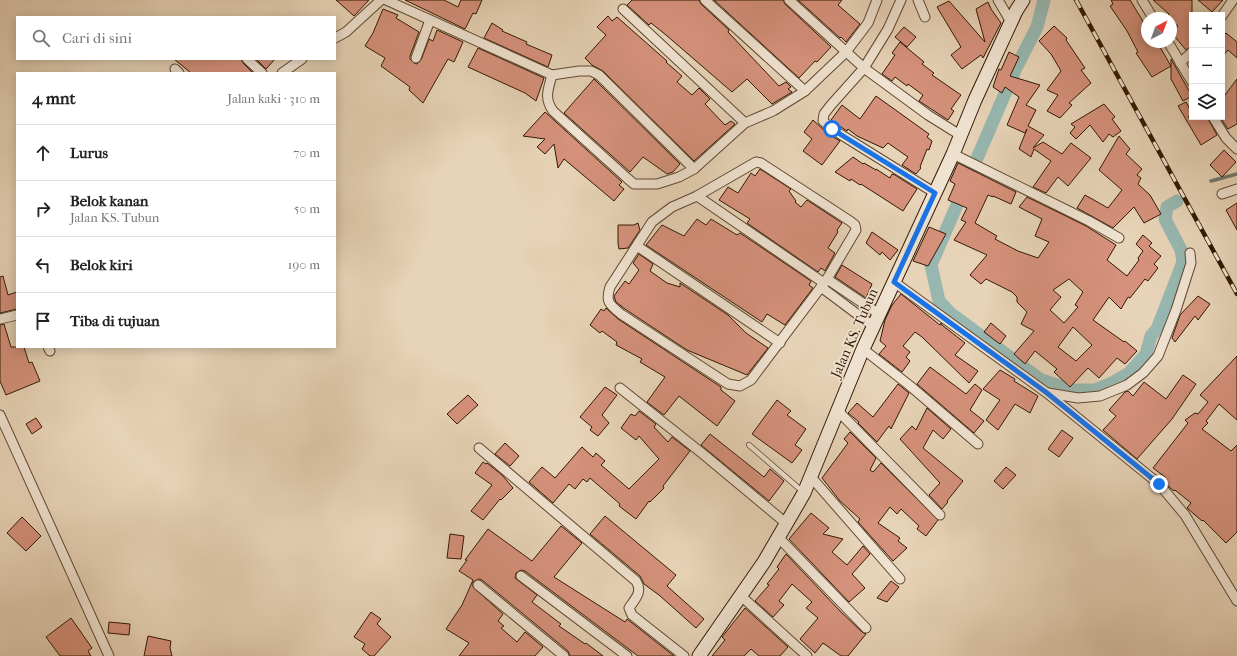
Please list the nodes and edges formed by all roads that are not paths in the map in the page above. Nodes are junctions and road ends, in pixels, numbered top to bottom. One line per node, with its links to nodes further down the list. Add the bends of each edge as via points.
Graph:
1 (381, 0): 17 (street, via 346,32)
2 (386, 0): 16 (street)
3 (705, 0): 30 (street)
4 (789, 0): 19 (street)
5 (877, 0): 19 (street, via 868,23)
6 (901, 0): 25 (street, via 888,29)
7 (918, 0): 15 (street)
8 (998, 0): 12 (street)
9 (1142, 0): 13 (street)
10 (1233, 0): 14 (street)
11 (623, 9): 32 (street)
12 (1017, 11): 33 (street, Jalan KS. Tubun)
13 (1149, 12)
14 (1225, 12)
15 (925, 17)
16 (430, 20): 21 (street); 28 (street)
17 (336, 37)
18 (1171, 48): 24 (street)
19 (847, 53): 25 (street); 30 (street)
20 (1189, 55): 24 (street)
21 (416, 58)
22 (248, 60): 26 (street)
23 (301, 60): 27 (street)
24 (1180, 63): 29 (street)
25 (862, 66): 33 (street, via 928,115); 38 (street, via 824,114 823,121)
26 (261, 72)
27 (283, 72)
28 (552, 75): 36 (street, via 591,71 599,75); 36 (street, via 547,93 548,103 553,111 634,184 657,184 679,177)
29 (1189, 77)
30 (806, 92): 32 (street)
31 (1215, 120): 34 (street)
32 (745, 123): 36 (street)
33 (960, 135): 35 (street, Jalan KS. Tubun)
34 (1237, 150)
35 (953, 154): 38 (street, Jalan KS. Tubun); 41 (street)
36 (694, 168)
37 (1237, 189): 39 (street)
38 (935, 193): 44 (street, Jalan KS. Tubun)
39 (1222, 194)
40 (697, 196): 42 (street, via 672,208 652,222); 45 (street); 45 (street, via 756,162 850,220 855,225 855,234)
41 (1119, 238)
42 (637, 246): 50 (street); 50 (street, via 608,294 611,306 621,314 734,386 745,385 751,380)
43 (1190, 253): 53 (street, via 1191,263 1176,310 1158,356 1143,374 1126,385 1100,396 1078,398)
44 (894, 282): 47 (street, Jalan KS. Tubun); 53 (street)
45 (824, 283): 47 (street); 49 (street); 50 (street)
46 (16, 314): 48 (street)
47 (879, 314): 49 (street, Jalan KS. Tubun)
48 (0, 319)
49 (873, 326): 51 (street, Jalan KS. Tubun)
50 (780, 343)
51 (863, 350): 54 (street, Jalan KS. Tubun); 56 (street, via 909,385)
52 (620, 388): 62 (street)
53 (1047, 393): 68 (street, via 1159,484 1185,515)
54 (838, 411): 59 (street, Jalan KS. Tubun); 61 (street)
55 (0, 415): 71 (street)
56 (978, 444)
57 (749, 445): 60 (lane)
58 (479, 448): 74 (street, via 636,581 639,594 629,608 632,615)
59 (811, 477): 60 (street, Jalan KS. Tubun); 65 (street)
60 (804, 493): 62 (street, Jalan KS. Tubun)
61 (940, 515)
62 (787, 524): 63 (street, Jalan KS. Tubun)
63 (779, 538): 67 (street, Jalan KS. Tubun); 69 (street)
64 (522, 576): 73 (street)
65 (900, 579)
66 (478, 585): 72 (street)
67 (741, 596): 70 (street); 75 (street, Jalan KS. Tubun)
68 (1237, 601)
69 (866, 628)
70 (798, 653): 76 (street)
71 (109, 656)
72 (564, 656)
73 (627, 656)
74 (684, 656)
75 (699, 656)
76 (807, 656)

